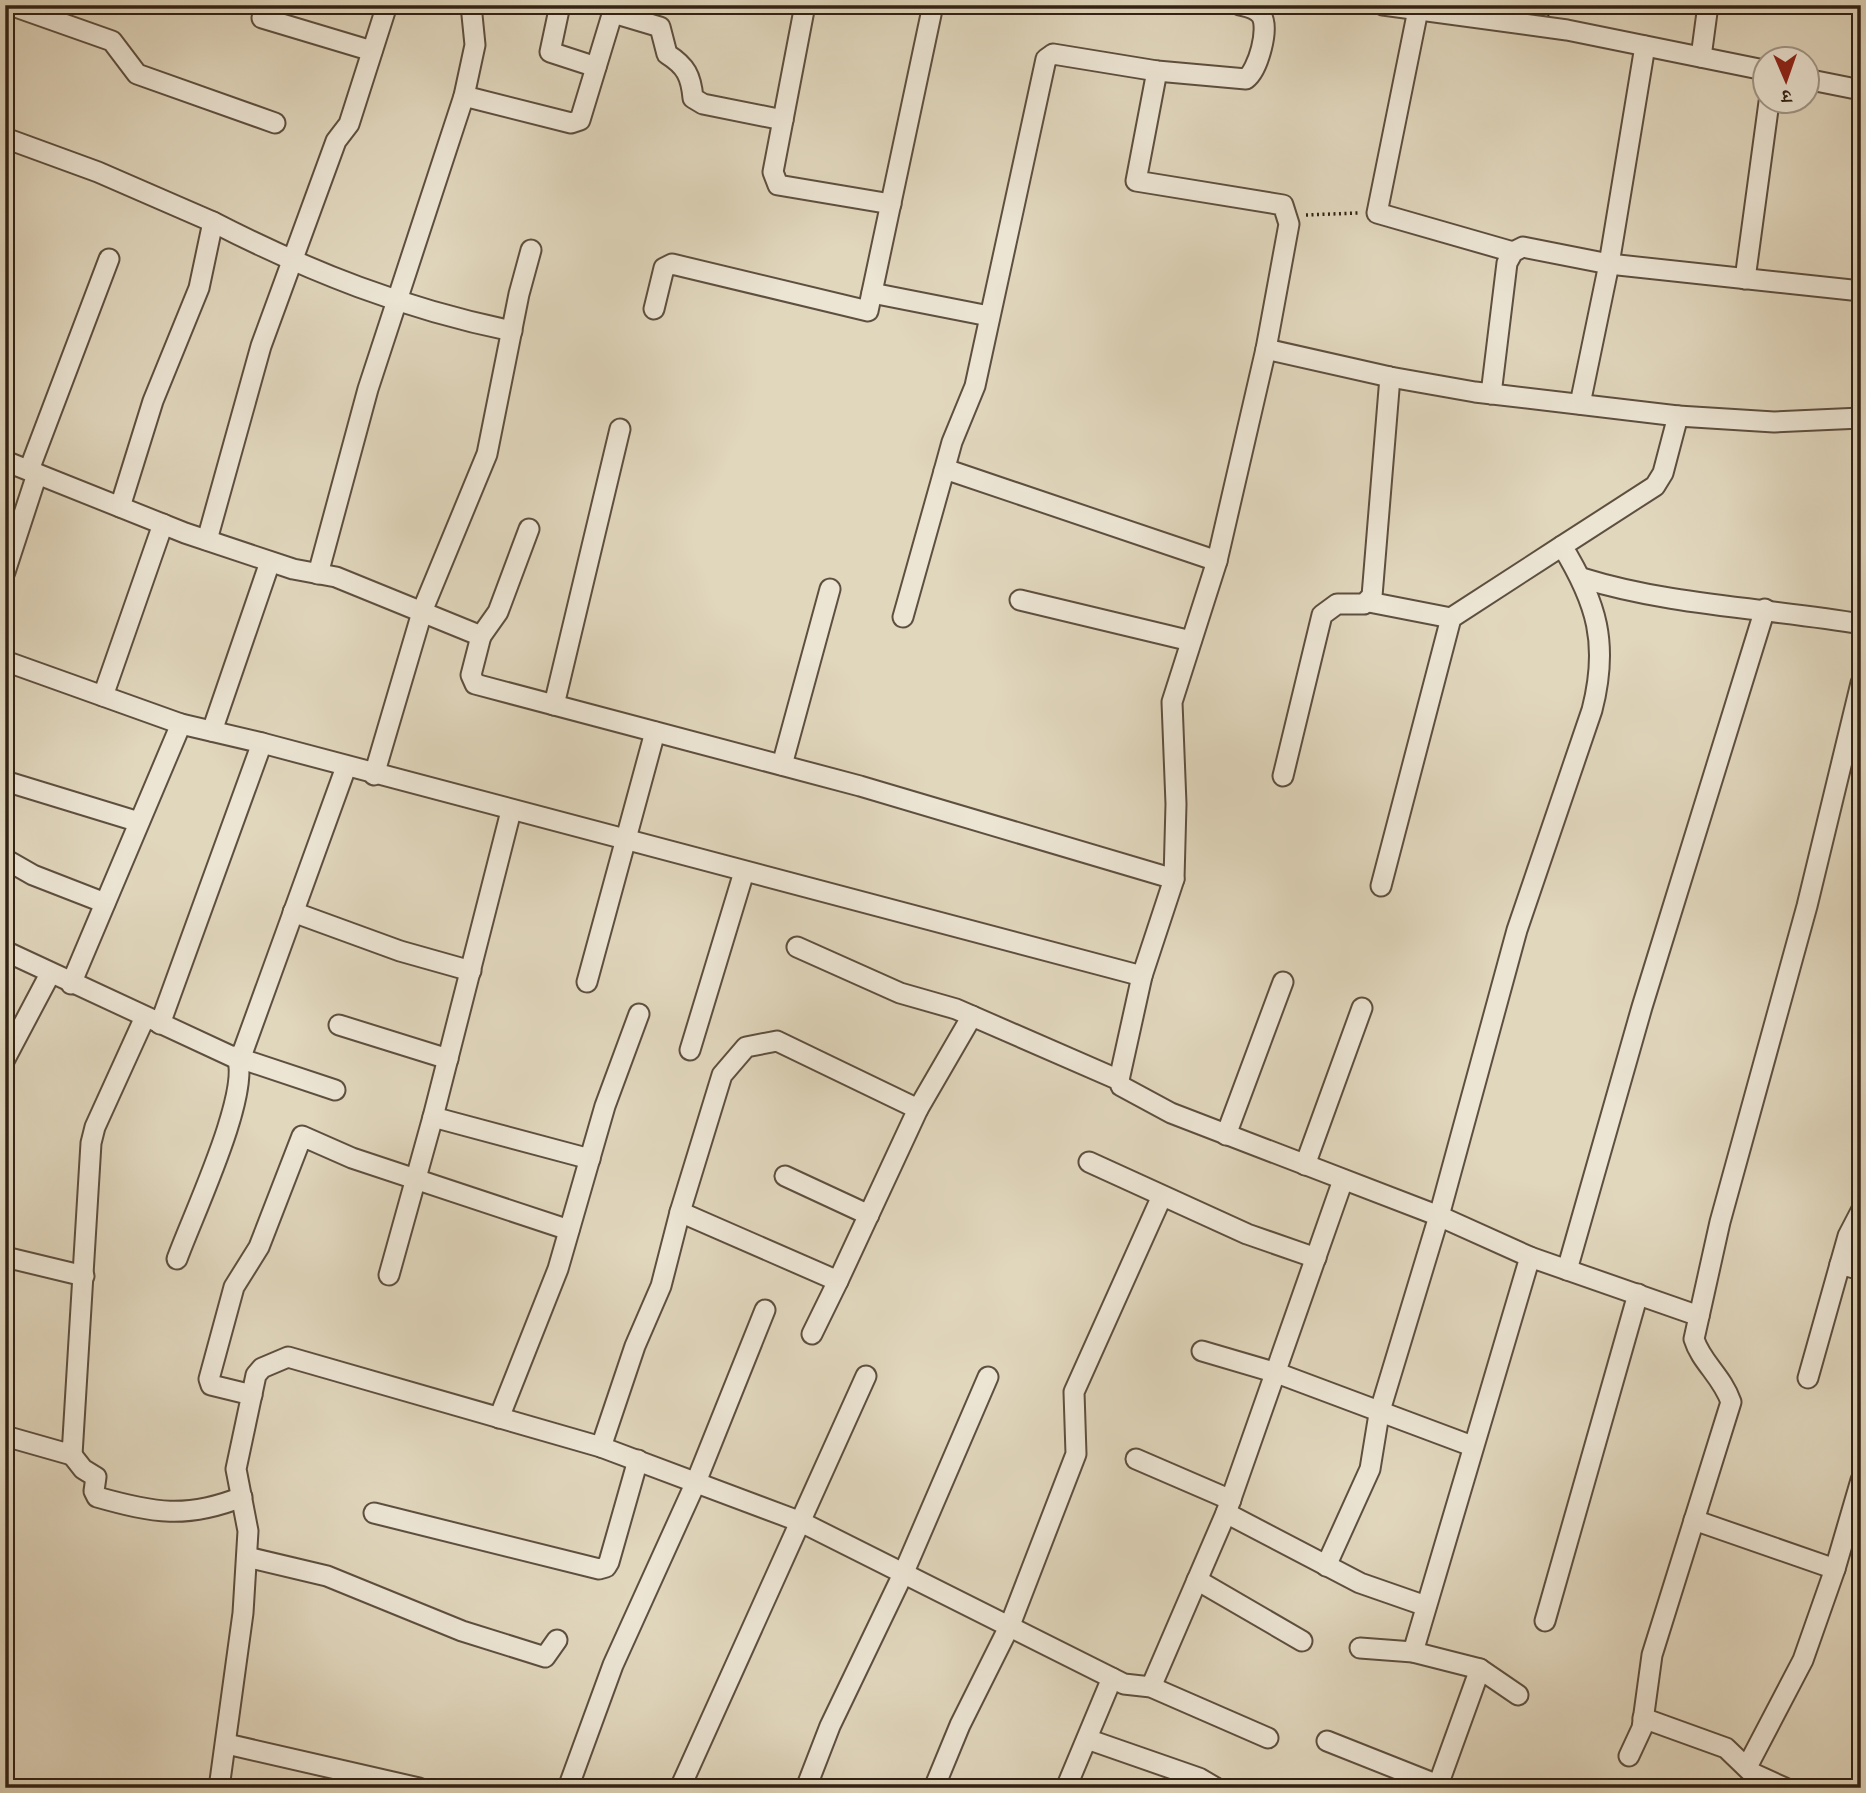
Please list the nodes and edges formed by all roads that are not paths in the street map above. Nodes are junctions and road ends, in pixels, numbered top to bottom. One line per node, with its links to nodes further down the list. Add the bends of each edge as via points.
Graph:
1 (10, 5): 24 (street, via 112,41 137,74)
2 (387, 5): 14 (street)
3 (471, 5): 21 (street, via 475,45)
4 (559, 5): 16 (street, via 550,52)
5 (805, 5): 23 (street)
6 (933, 5): 26 (street)
7 (1240, 5): 18 (street, via 1256,9 1263,17 1264,33 1249,77 1238,81)
8 (1382, 5): 11 (street)
9 (1709, 5): 15 (street)
10 (614, 9): 16 (street); 23 (street, via 660,27 667,54 683,64 692,79 693,98)
11 (1418, 10): 13 (street, via 1520,22); 29 (street, via 1377,213)
12 (262, 18): 14 (street)
13 (1645, 46): 15 (street); 32 (street)
14 (372, 51): 31 (street, via 349,124 336,141)
15 (1701, 57): 17 (street)
16 (596, 67): 21 (street, via 580,120 571,123)
17 (1750, 67)
18 (1157, 71): 38 (street, via 1054,54 1045,59); 40 (street, via 1136,181 1283,205 1289,215)
19 (1820, 82): 20 (street)
20 (1861, 90)
21 (464, 96): 36 (street)
22 (1767, 116): 33 (street)
23 (783, 120): 26 (street, via 773,172 778,184)
24 (275, 123)
25 (5, 138): 27 (street)
26 (891, 204): 35 (street)
27 (214, 222): 31 (street); 50 (street, via 199,288 153,401)
28 (531, 250): 39 (street)
29 (1513, 253): 32 (street, via 1523,247); 42 (street, via 1507,263)
30 (109, 259): 49 (street)
31 (291, 262): 36 (street); 53 (street, via 261,346)
32 (1609, 264): 33 (street); 43 (street)
33 (1745, 279): 34 (street)
34 (1861, 291)
35 (872, 293): 37 (street, via 865,312 672,264 664,268); 38 (street)
36 (396, 300): 39 (street); 58 (street)
37 (654, 309)
38 (989, 316): 48 (street, via 975,386)
39 (512, 331): 64 (street, via 487,454)
40 (1266, 349): 41 (street); 55 (street)
41 (1391, 377): 42 (street); 62 (street)
42 (1491, 394): 43 (street)
43 (1580, 404): 44 (street)
44 (1678, 416): 45 (street, via 1774,422); 54 (street, via 1663,473 1654,486)
45 (1861, 418)
46 (620, 429): 73 (street)
47 (5, 461): 49 (street)
48 (944, 471): 55 (street); 65 (street)
49 (33, 472): 50 (street); 57 (street)
50 (120, 507): 51 (street)
51 (163, 524): 53 (street); 72 (street)
52 (529, 529): 68 (street, via 498,612)
53 (207, 540): 56 (street)
54 (1562, 546): 59 (street); 66 (street)
55 (1217, 561): 69 (street)
56 (270, 562): 58 (street); 75 (street)
57 (5, 572)
58 (318, 574): 64 (street)
59 (1582, 578): 63 (street, via 1627,592); 124 (street, via 1600,639 1601,676 1517,930)
60 (830, 589): 78 (street)
61 (1020, 600): 69 (street)
62 (1369, 602): 66 (street); 81 (street, via 1337,604 1322,615)
63 (1765, 609): 67 (street); 131 (street)
64 (423, 610): 68 (street); 80 (street)
65 (903, 617)
66 (1451, 618): 89 (street)
67 (1861, 624)
68 (481, 636): 73 (street, via 471,675 475,684)
69 (1191, 641): 88 (street, via 1172,702)
70 (5, 662): 72 (street)
71 (1861, 683): 138 (street)
72 (103, 696): 74 (street)
73 (554, 705): 76 (street)
74 (181, 724): 75 (street); 84 (street)
75 (212, 732): 77 (street)
76 (655, 732): 78 (street); 85 (street)
77 (262, 743): 79 (street); 103 (street)
78 (782, 765): 88 (street)
79 (346, 767): 80 (street); 91 (street)
80 (374, 775): 83 (street)
81 (1283, 776)
82 (5, 781): 84 (street)
83 (511, 811): 85 (street); 94 (street)
84 (139, 822): 90 (street)
85 (627, 841): 87 (street); 97 (street)
86 (5, 859): 90 (street)
87 (744, 872): 96 (street); 105 (street)
88 (1174, 879): 96 (street)
89 (1381, 886)
90 (105, 903): 99 (street)
91 (293, 912): 94 (street); 106 (street)
92 (797, 947): 102 (street, via 900,993)
93 (5, 951): 95 (street)
94 (471, 971): 108 (street)
95 (50, 974): 99 (street); 107 (street)
96 (1142, 976): 109 (street)
97 (587, 982)
98 (1283, 982): 113 (street)
99 (71, 984): 103 (street)
100 (1362, 1008): 116 (street)
101 (639, 1014): 114 (street)
102 (972, 1016): 109 (street); 111 (street)
103 (153, 1021): 106 (street); 134 (street, via 95,1127)
104 (340, 1025): 108 (street)
105 (690, 1050)
106 (240, 1055): 110 (street); 129 (street, via 241,1069 223,1139)
107 (5, 1059)
108 (448, 1059): 112 (street)
109 (1119, 1080): 113 (street, via 1131,1093)
110 (335, 1090)
111 (918, 1109): 122 (street, via 777,1041 746,1047 722,1075); 123 (street)
112 (433, 1117): 114 (street); 118 (street)
113 (1226, 1135): 116 (street)
114 (590, 1159): 125 (street)
115 (1089, 1162): 120 (street)
116 (1305, 1165): 119 (street)
117 (785, 1176): 123 (street)
118 (416, 1179): 125 (street); 133 (street); 145 (street, via 302,1136 258,1247 234,1287 209,1379 211,1385)
119 (1343, 1180): 124 (street); 128 (street)
120 (1162, 1196): 128 (street, via 1247,1234); 168 (street, via 1074,1392 1076,1454)
121 (1861, 1211): 130 (street)
122 (680, 1212): 135 (street); 149 (street, via 661,1286)
123 (869, 1215): 135 (street)
124 (1439, 1216): 127 (street); 146 (street)
125 (569, 1230): 147 (street)
126 (5, 1257): 134 (street)
127 (1530, 1257): 131 (street); 150 (street)
128 (1316, 1258): 141 (street)
129 (177, 1259)
130 (1840, 1264): 132 (street); 144 (street)
131 (1567, 1269): 136 (street)
132 (1861, 1270)
133 (389, 1275)
134 (84, 1276): 151 (street)
135 (838, 1281): 139 (street)
136 (1638, 1294): 138 (street); 167 (street)
137 (765, 1310): 155 (street)
138 (1699, 1316): 159 (street, via 1694,1339 1698,1352 1725,1384 1731,1402)
139 (812, 1334)
140 (1202, 1351): 141 (street)
141 (1277, 1373): 146 (street); 157 (street)
142 (866, 1376): 160 (street)
143 (988, 1377): 164 (street)
144 (1808, 1378)
145 (251, 1395): 147 (street, via 262,1368 288,1357); 156 (street, via 236,1469)
146 (1379, 1414): 150 (street); 162 (street, via 1370,1469)
147 (499, 1419): 149 (street)
148 (5, 1436): 151 (street)
149 (601, 1447): 153 (street)
150 (1472, 1447): 166 (street)
151 (72, 1455): 156 (street, via 96,1477 97,1497 142,1510 186,1513)
152 (1136, 1459): 157 (street)
153 (638, 1460): 155 (street); 158 (street, via 609,1562 599,1569)
154 (1861, 1479): 163 (street)
155 (696, 1482): 160 (street); 188 (street, via 613,1665)
156 (242, 1497): 161 (street)
157 (1229, 1506): 162 (street); 165 (street)
158 (374, 1513)
159 (1694, 1520): 163 (street); 177 (street, via 1652,1655)
160 (801, 1522): 164 (street); 189 (street)
161 (247, 1557): 169 (street, via 327,1576 462,1631 545,1657); 181 (street)
162 (1326, 1566): 166 (street)
163 (1835, 1569): 183 (street, via 1803,1660)
164 (904, 1572): 168 (street); 190 (street, via 830,1726)
165 (1198, 1580): 170 (street); 175 (street)
166 (1426, 1606): 172 (street)
167 (1545, 1621)
168 (1010, 1625): 174 (street); 191 (street)
169 (557, 1640)
170 (1302, 1641)
171 (1360, 1648): 172 (street)
172 (1413, 1652): 173 (street)
173 (1480, 1669): 176 (street); 185 (street)
174 (1112, 1678): 175 (street); 179 (street)
175 (1151, 1687): 178 (street)
176 (1518, 1695)
177 (1643, 1718): 182 (street); 183 (street, via 1726,1748)
178 (1268, 1738)
179 (1087, 1739): 184 (street); 192 (street)
180 (1326, 1741): 185 (street)
181 (227, 1744): 186 (street); 187 (street)
182 (1629, 1756)
183 (1747, 1766): 193 (street, via 1761,1779)
184 (1203, 1784)
185 (1437, 1787)
186 (219, 1788)
187 (419, 1788)
188 (568, 1788)
189 (680, 1788)
190 (806, 1788)
191 (934, 1788)
192 (1066, 1788)
193 (1785, 1788)

